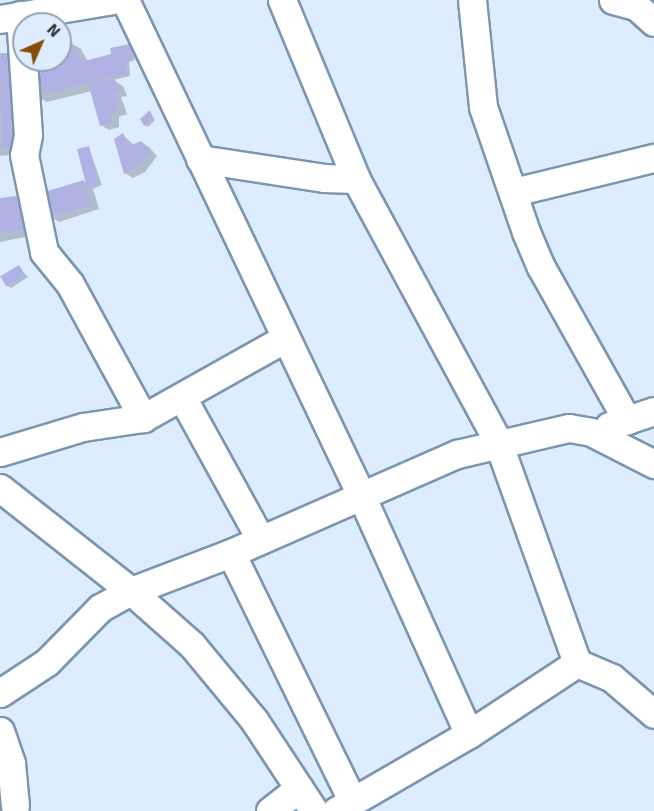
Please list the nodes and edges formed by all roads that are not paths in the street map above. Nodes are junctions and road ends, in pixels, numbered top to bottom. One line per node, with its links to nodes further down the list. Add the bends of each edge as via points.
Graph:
1 (113, 0): 6 (street)
2 (125, 0): 9 (street)
3 (282, 0): 10 (street)
4 (472, 0): 11 (street, via 483,106)
5 (613, 0): 7 (street, via 636,6)
6 (10, 17): 15 (street, via 28,135 24,155 44,252 70,284)
7 (654, 22)
8 (654, 158): 11 (street)
9 (200, 159): 10 (street); 12 (street)
10 (356, 179): 18 (street)
11 (514, 192): 16 (street, via 541,267)
12 (284, 339): 13 (street); 22 (street)
13 (182, 397): 15 (street); 23 (street)
14 (654, 411): 16 (street)
15 (143, 418): 19 (street, via 83,427)
16 (627, 420): 17 (street)
17 (591, 432): 18 (street, via 560,429); 20 (street)
18 (498, 442): 22 (street, via 457,454); 26 (street)
19 (0, 452)
20 (654, 464)
21 (0, 488): 25 (street)
22 (361, 495): 23 (street); 30 (street)
23 (261, 540): 24 (street)
24 (231, 553): 25 (street); 33 (street)
25 (131, 591): 27 (street, via 100,608 48,662); 31 (street, via 192,645 254,720)
26 (577, 663): 28 (street, via 619,683); 30 (street)
27 (0, 693)
28 (654, 714)
29 (0, 731): 32 (street, via 11,763)
30 (469, 734): 33 (street)
31 (299, 788): 34 (street); 35 (street)
32 (12, 806)
33 (344, 806)
34 (270, 811)
35 (314, 811)

